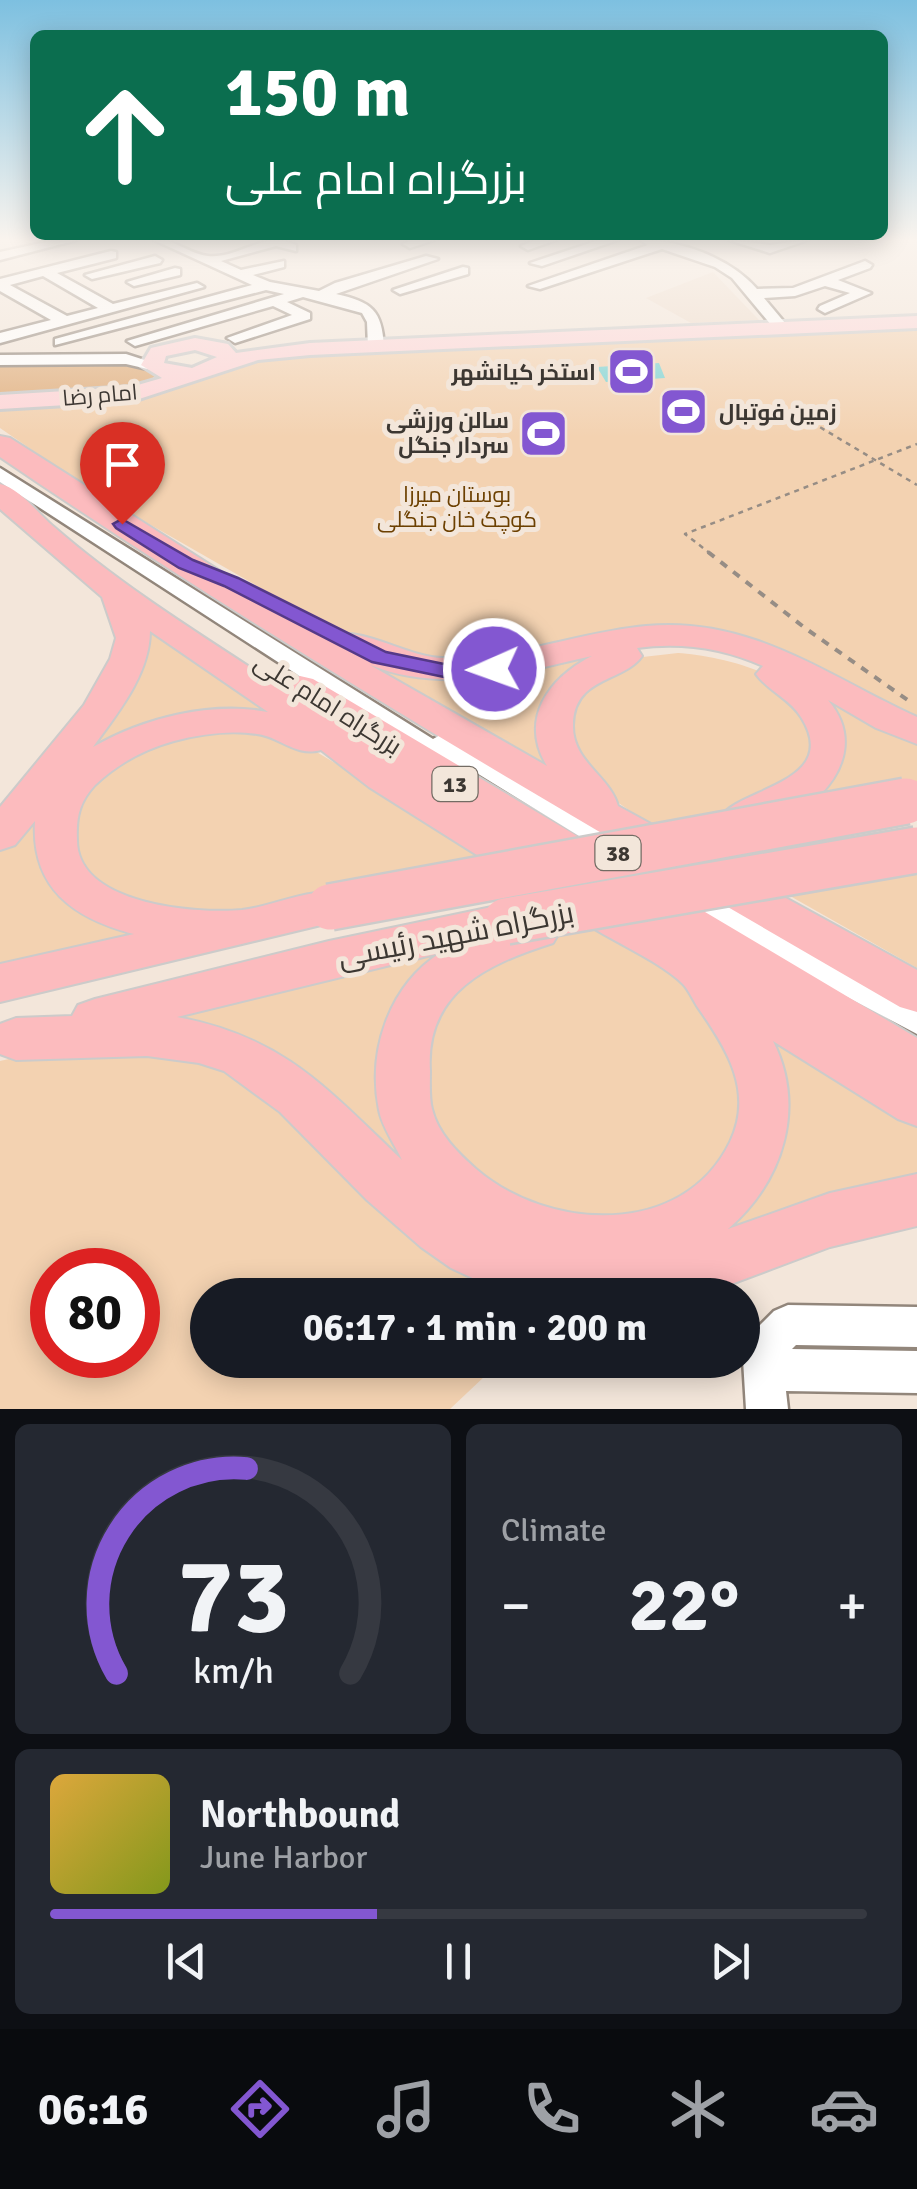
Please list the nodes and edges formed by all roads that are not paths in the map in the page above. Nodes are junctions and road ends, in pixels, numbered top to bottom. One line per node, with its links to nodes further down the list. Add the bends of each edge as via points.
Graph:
1 (36, 306): 10 (street)
2 (105, 306): 11 (street)
3 (124, 306): 11 (street)
4 (202, 306): 21 (street)
5 (262, 306): 18 (street)
6 (284, 306): 20 (street, via 305,316)
7 (358, 306): 19 (street, via 374,316)
8 (762, 306): 16 (street)
9 (835, 306): 12 (street)
10 (42, 309): 13 (street); 14 (street)
11 (111, 309): 14 (street)
12 (825, 310)
13 (0, 320)
14 (61, 320): 17 (street)
15 (917, 322): 16 (main road)
16 (782, 330): 19 (main road)
17 (0, 338)
18 (135, 341)
19 (376, 346): 20 (main road, via 257,354)
20 (225, 349): 23 (main road, via 185,344); 24 (main road, امام رضا)
21 (58, 350): 22 (street); 23 (street)
22 (0, 360)
23 (159, 362): 24 (main road); 25 (main road, امام رضا, via 157,382 132,390)
24 (196, 374): 25 (main road, امام رضا, via 125,395)
25 (0, 400)
26 (0, 444): 30 (highway, بزرگراه امام علی / 13)
27 (0, 462): 44 (street, via 398,714)
28 (0, 474): 46 (street, via 461,768)
29 (0, 493): 31 (highway, via 41,536); 47 (highway, بزرگراه امام علی / 13, via 544,840)
30 (186, 564): 32 (highway, via 352,646 404,664 494,669 608,642 699,636 780,659); 35 (highway, بزرگراه امام علی / 13)
31 (118, 594): 33 (highway); 36 (highway, via 132,628 126,665)
32 (917, 732)
33 (384, 778): 40 (highway, via 276,726 229,720 138,739 81,776 56,821 58,862 67,877 120,913); 41 (highway)
34 (912, 800): 37 (highway, بزرگراه شهید رئیسی / 38, bridge)
35 (614, 822): 37 (highway, via 559,752 554,731 557,706 591,669 659,650 712,652 787,682 816,710 830,746 808,788); 43 (highway, بزرگراه امام علی / 13)
36 (0, 835)
37 (669, 844): 40 (highway, بزرگراه شهید رئیسی / 38, bridge)
38 (917, 850): 39 (highway, 38, bridge)
39 (522, 926): 41 (highway, via 446,972 426,993 406,1027 404,1108 422,1151 454,1192 490,1217 546,1237 614,1244 660,1234 703,1214 743,1173 766,1094 752,1050); 45 (highway, بزرگراه شهید رئیسی, via 329,960)
40 (236, 927): 42 (highway, بزرگراه شهید رئیسی / 38)
41 (702, 974): 48 (highway)
42 (0, 983)
43 (917, 993)
44 (917, 1021)
45 (8, 1040): 49 (highway, via 132,1031 230,1051 303,1098 439,1228 486,1258 572,1284 684,1274 842,1214)
46 (917, 1040)
47 (917, 1064)
48 (917, 1103)
49 (917, 1200)
50 (917, 1327): 52 (street, via 788,1325 760,1351)
51 (917, 1372): 52 (street)
52 (765, 1390)

